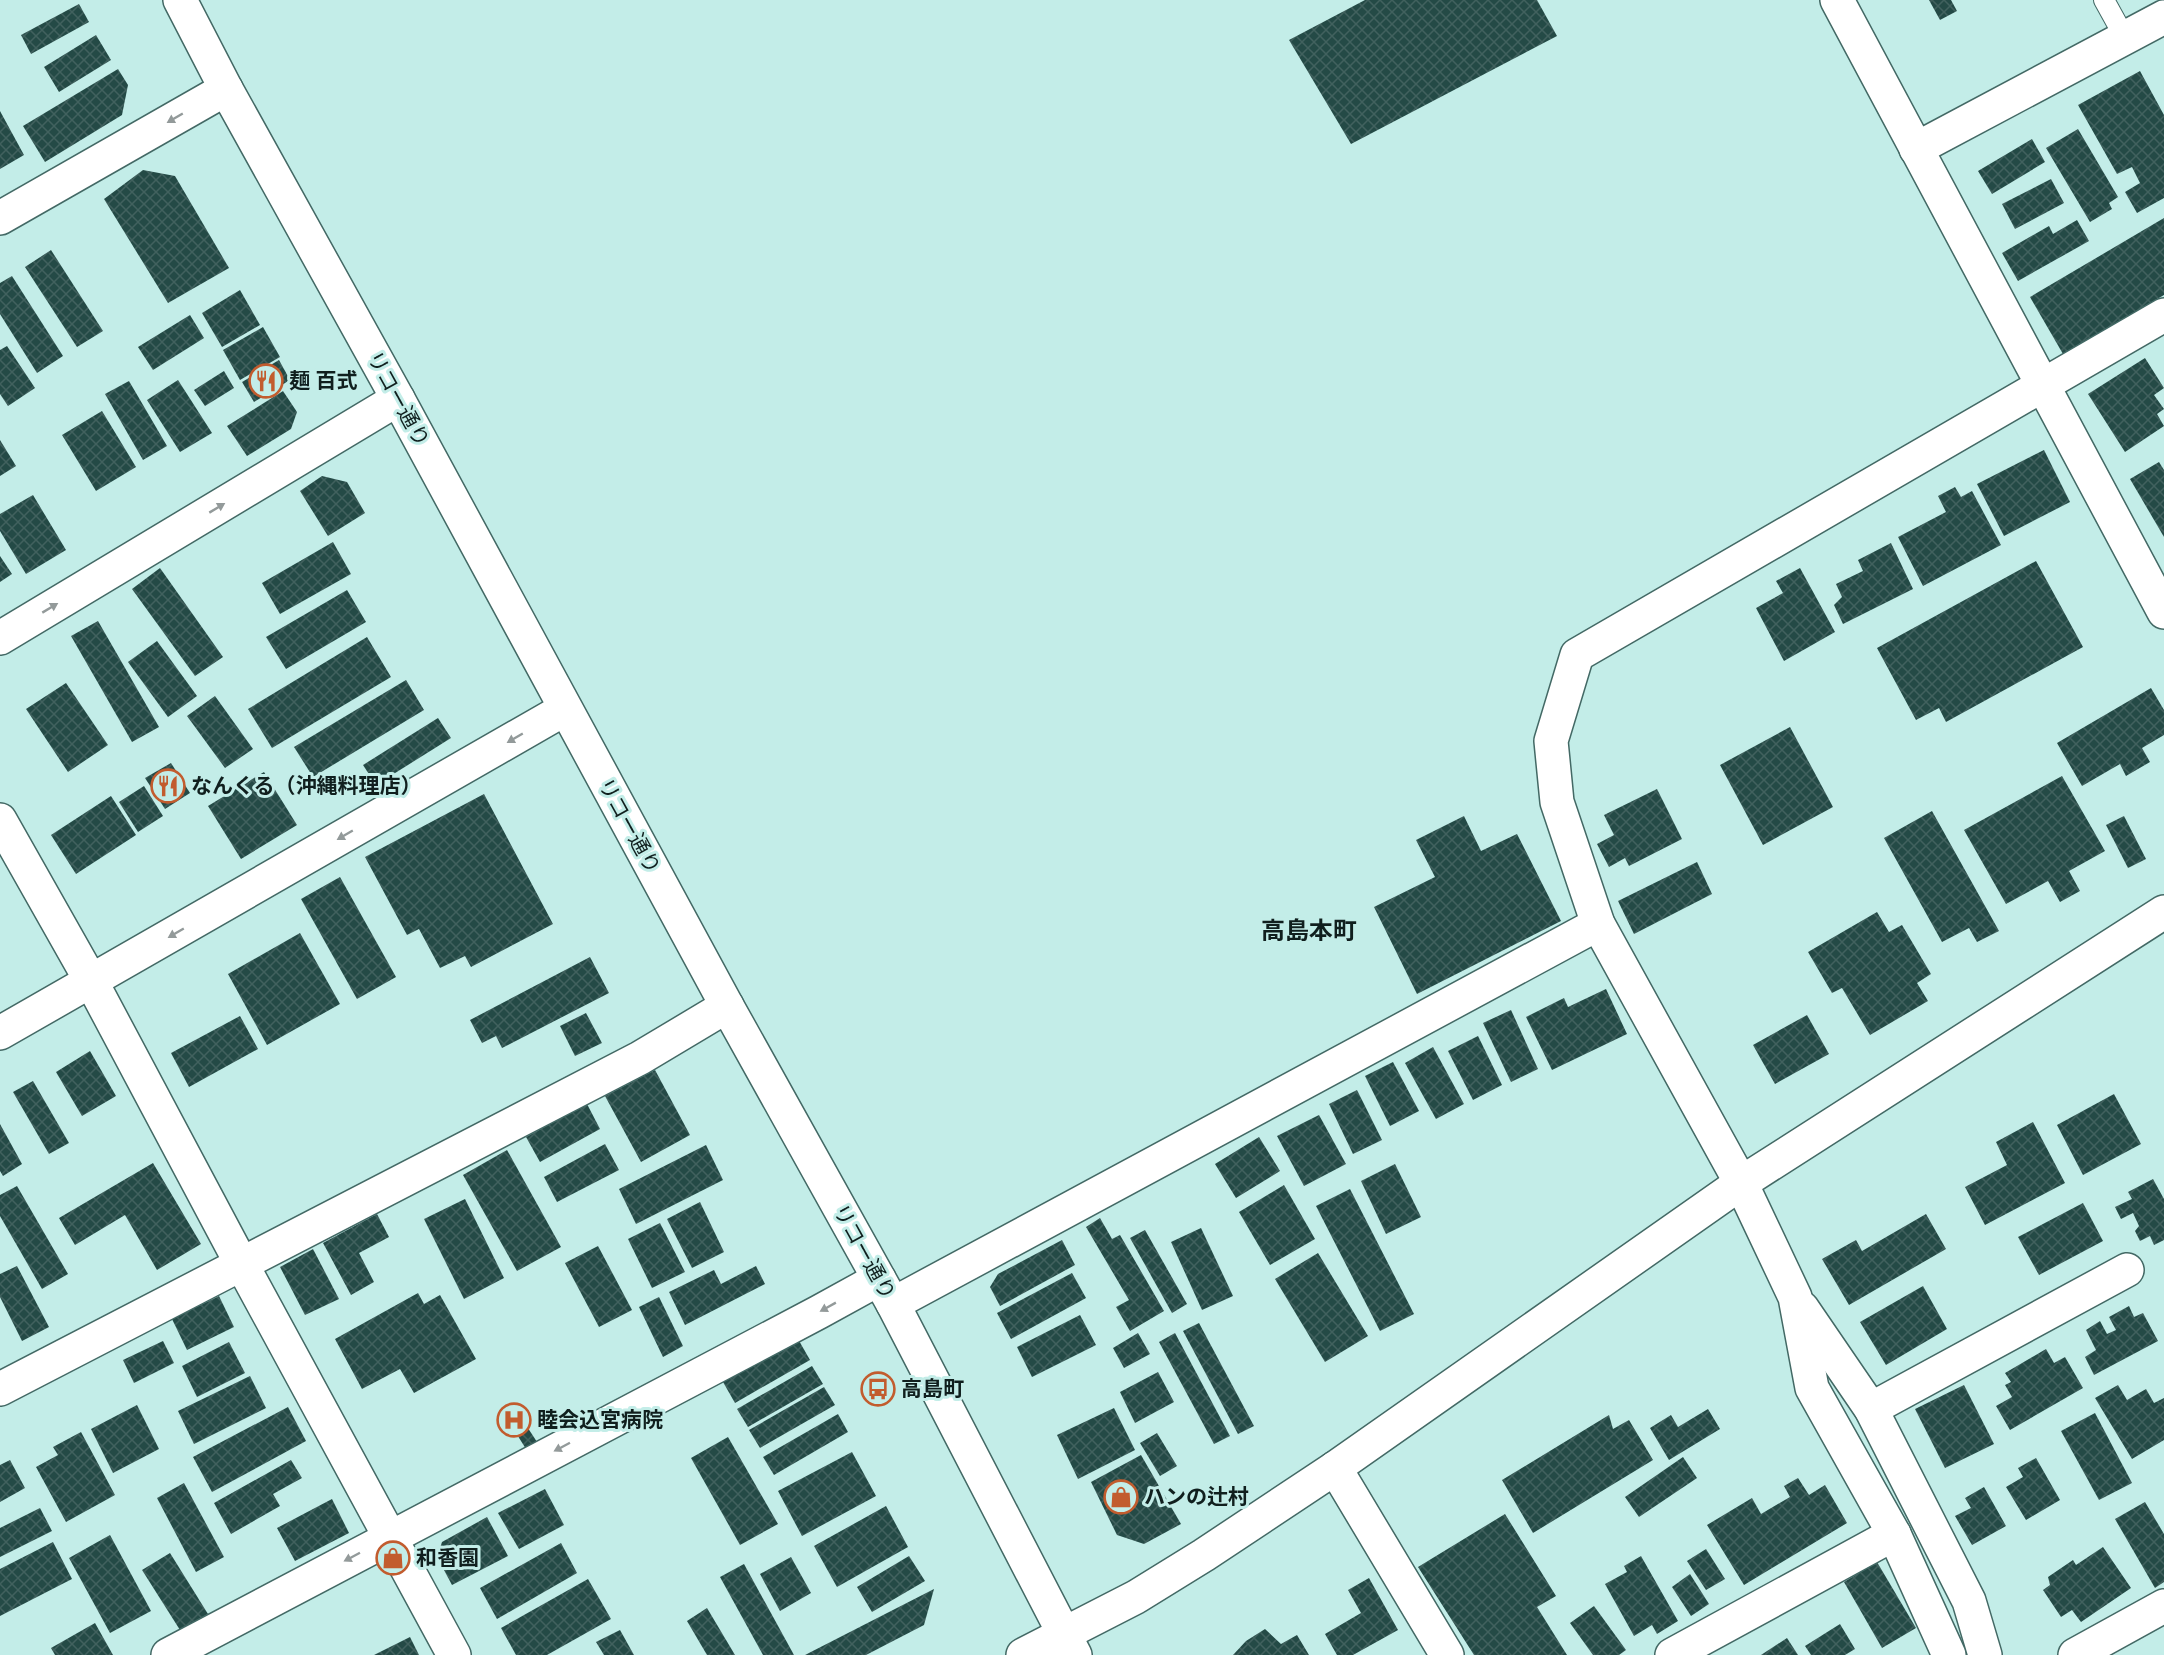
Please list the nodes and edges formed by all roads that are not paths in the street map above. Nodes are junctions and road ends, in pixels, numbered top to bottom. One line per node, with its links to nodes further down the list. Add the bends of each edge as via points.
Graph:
1 (180, 0): 6 (street, リコー通り)
2 (1836, 0): 7 (street)
3 (2104, 0): 5 (lane)
4 (2164, 17): 5 (street)
5 (2125, 38): 7 (street)
6 (226, 90): 8 (street, one-way to 8); 11 (street, リコー通り)
7 (1916, 150): 10 (street)
8 (0, 218)
9 (2164, 315): 10 (street)
10 (2042, 385): 12 (street); 18 (street, via 1577,655 1551,741 1557,802)
11 (398, 399): 14 (street, one-way to 11); 15 (street, リコー通り)
12 (2155, 573): 13 (street)
13 (2164, 612)
14 (0, 638)
15 (565, 709): 19 (street, one-way to 19); 20 (street, リコー通り)
16 (0, 820): 19 (street)
17 (2164, 912): 22 (street)
18 (1598, 924): 22 (street); 25 (street)
19 (91, 981): 21 (street); 23 (street)
20 (727, 1006): 23 (street, via 640,1058); 25 (street, リコー通り)
21 (0, 1033)
22 (1741, 1183): 26 (street); 29 (street)
23 (241, 1263): 27 (street); 31 (street)
24 (2127, 1270): 28 (street)
25 (886, 1291): 31 (street, one-way to 31, via 809,1317); 33 (street, リコー通り)
26 (1795, 1297): 28 (street); 30 (street, via 1812,1388)
27 (0, 1389)
28 (1871, 1409): 40 (street, via 1969,1601)
29 (1335, 1468): 33 (street); 37 (street)
30 (1894, 1534): 38 (street); 39 (street)
31 (391, 1536): 34 (street, one-way to 34); 35 (street)
32 (2164, 1606): 41 (street)
33 (1069, 1644): 36 (street)
34 (168, 1655)
35 (454, 1655)
36 (1023, 1655)
37 (1446, 1655)
38 (1672, 1655)
39 (1949, 1655)
40 (1985, 1655)
41 (2075, 1655)

